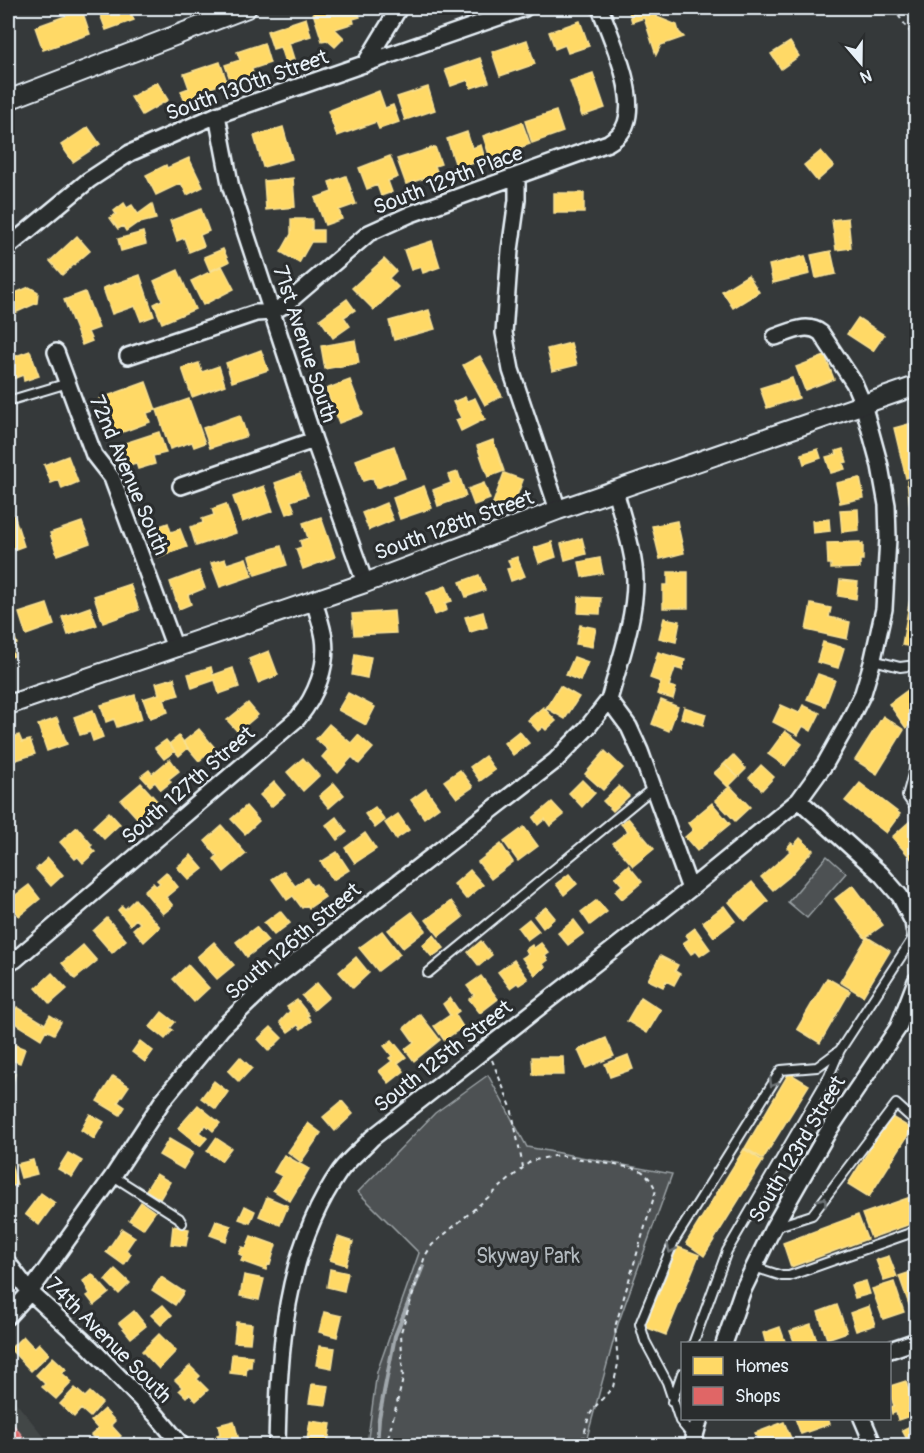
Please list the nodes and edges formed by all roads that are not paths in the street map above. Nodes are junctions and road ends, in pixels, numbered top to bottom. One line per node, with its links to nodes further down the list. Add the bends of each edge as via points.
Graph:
1 (247, 8): 6 (street)
2 (399, 8): 5 (street)
3 (525, 8): 5 (street, South 130th Street)
4 (600, 8): 8 (street, South 129th Place, via 626,85 626,123 608,143)
5 (365, 64): 7 (street, South 130th Street)
6 (8, 100)
7 (217, 116): 9 (street, South 130th Street, via 130,153 88,180); 10 (street, 71st Avenue South, via 231,188)
8 (517, 176): 10 (street, South 129th Place, via 369,233); 21 (street, via 504,333 511,370)
9 (8, 247)
10 (272, 312): 13 (street, South 129th Place, via 256,313); 18 (street, 71st Avenue South)
11 (775, 337): 17 (street, South 125th Street, via 807,326 815,328 854,383)
12 (56, 351): 14 (street, 72nd Avenue South)
13 (128, 356)
14 (69, 383): 16 (lane); 24 (street, 72nd Avenue South, via 94,455 112,478)
15 (916, 386): 17 (street, South 128th Street)
16 (8, 401)
17 (863, 404): 20 (street, South 128th Street); 25 (street, South 125th Street, via 880,466 888,516 884,609)
18 (314, 440): 19 (street); 22 (street, 71st Avenue South)
19 (181, 486)
20 (615, 490): 21 (street, South 128th Street); 27 (street, via 635,582 625,642)
21 (558, 510): 22 (street, South 128th Street)
22 (365, 582): 23 (street, South 128th Street)
23 (314, 600): 24 (street, South 128th Street); 35 (street, South 127th Street, via 324,639 322,668 315,693 298,718)
24 (175, 648): 28 (street, South 128th Street)
25 (873, 660): 26 (lane, via 900,667); 31 (street, South 125th Street, via 848,723)
26 (916, 665)
27 (609, 700): 30 (street, via 636,743); 40 (street, South 126th Street, via 555,761 271,981 222,1028 163,1100)
28 (8, 705)
29 (916, 763): 32 (lane, via 907,796)
30 (653, 788): 33 (street); 36 (lane)
31 (799, 800): 33 (street, South 125th Street); 34 (street, via 900,896)
32 (916, 809)
33 (690, 889): 58 (street, South 125th Street, via 372,1138 342,1169 303,1240 293,1278 279,1377)
34 (916, 936): 38 (lane)
35 (10, 962)
36 (428, 973)
37 (916, 981): 42 (street, South 123rd Street, via 898,1028 829,1130)
38 (840, 1050): 49 (lane, via 829,1076 727,1251); 53 (lane, one-way to 53, via 816,1067 781,1070 674,1241 640,1324)
39 (916, 1122): 42 (lane, one-way to 39, via 812,1215 896,1104)
40 (113, 1176): 41 (lane); 46 (street, South 126th Street)
41 (182, 1223)
42 (773, 1228): 45 (street, South 123rd Street)
43 (916, 1231): 45 (lane, via 789,1276)
44 (8, 1263): 46 (street, 74th Avenue South)
45 (754, 1267): 50 (street, South 123rd Street)
46 (30, 1292): 47 (street, South 126th Street); 57 (street, 74th Avenue South, via 90,1347)
47 (8, 1316)
48 (916, 1341): 51 (street)
49 (694, 1342)
50 (725, 1342)
51 (891, 1350)
52 (681, 1376): 53 (lane)
53 (672, 1402): 56 (lane)
54 (700, 1420): 56 (street)
55 (862, 1420): 59 (street)
56 (693, 1442)
57 (182, 1446)
58 (277, 1446)
59 (874, 1446)

